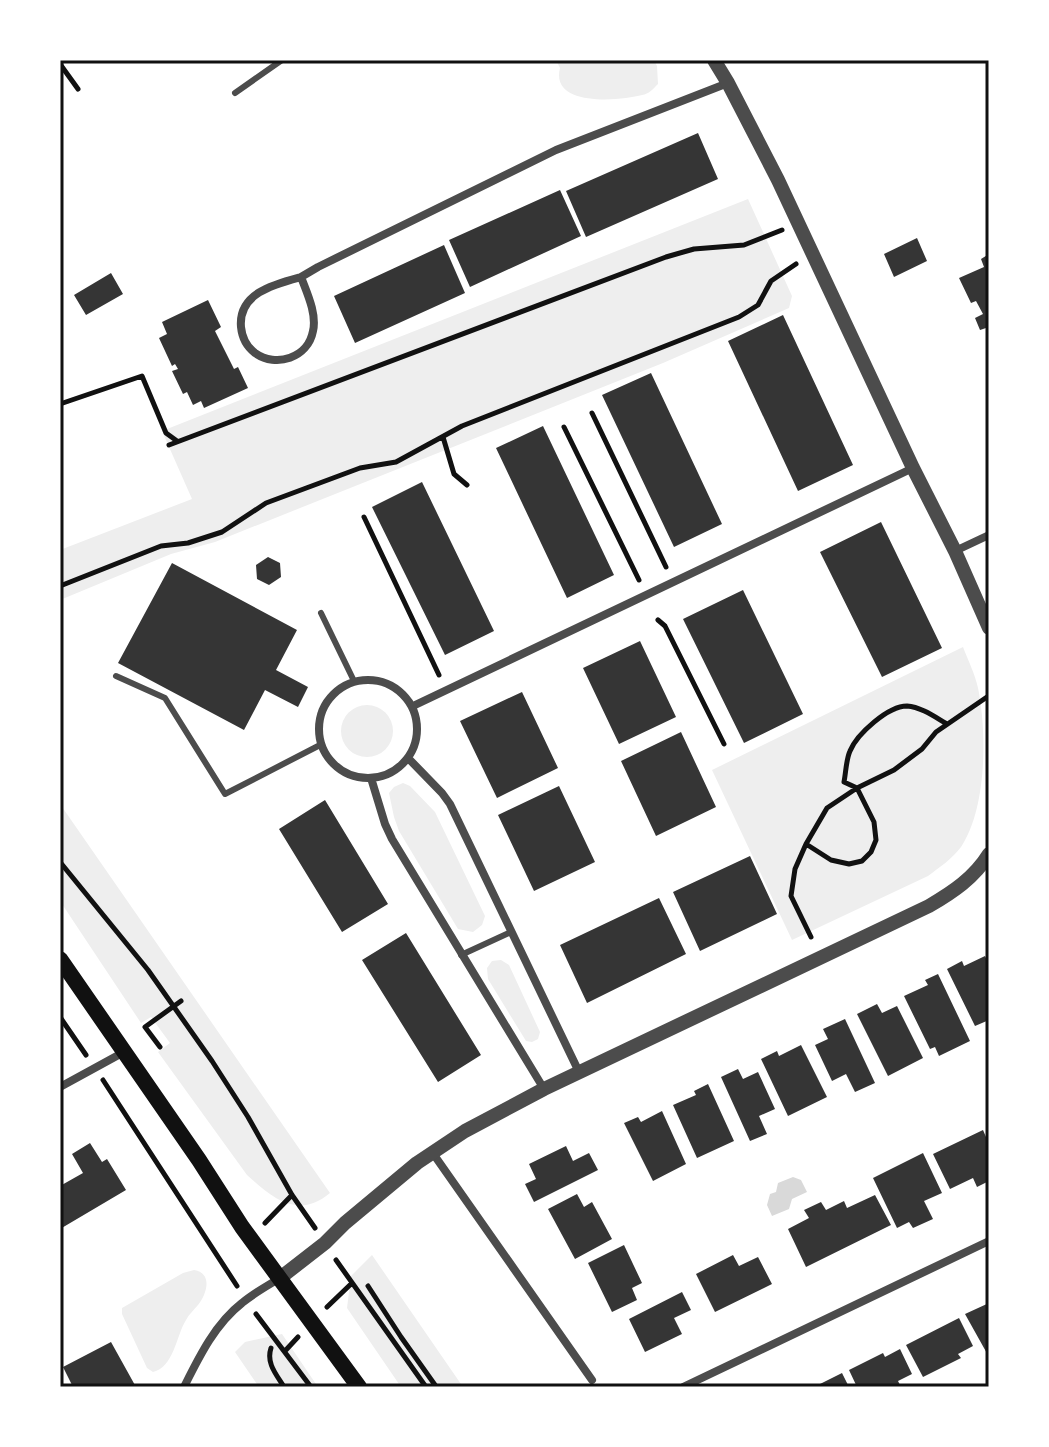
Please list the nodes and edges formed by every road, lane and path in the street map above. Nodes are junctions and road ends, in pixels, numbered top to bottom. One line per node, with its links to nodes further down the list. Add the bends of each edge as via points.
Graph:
1 (282, 60): 6 (lane)
2 (714, 60): 4 (street)
3 (60, 64): 5 (path)
4 (728, 83): 7 (street); 9 (street, via 556,150)
5 (78, 89)
6 (235, 93)
7 (797, 222): 8 (street); 14 (path, via 744,245 666,257)
8 (813, 255): 13 (path, via 771,281 758,305 739,317); 16 (street)
9 (301, 277): 9 (street, via 314,319 309,343 288,359 263,358 244,341 241,316 246,304 266,288)
10 (60, 404): 14 (path, via 142,376 166,433)
11 (592, 413): 21 (path)
12 (564, 427): 22 (path)
13 (443, 437): 17 (path, via 454,474); 23 (path, via 396,462 360,468 266,503 222,532 161,546)
14 (177, 441): 15 (path)
15 (169, 445)
16 (913, 468): 20 (street); 31 (street)
17 (467, 485)
18 (364, 517): 27 (path)
19 (989, 535): 20 (street)
20 (955, 551): 26 (street)
21 (666, 567)
22 (639, 580)
23 (60, 586)
24 (321, 613): 29 (lane)
25 (658, 620): 34 (path)
26 (989, 628)
27 (439, 675)
28 (116, 676): 33 (lane, via 165,698 225,794)
29 (354, 681): 31 (street, via 394,686); 33 (street, via 325,706 320,718)
30 (987, 697): 32 (path)
31 (413, 706): 35 (street, via 417,733)
32 (947, 724): 37 (path, via 894,770); 37 (path, via 905,706 886,713 849,751 844,782)
33 (322, 744): 36 (street, via 346,773)
34 (724, 744)
35 (408, 758): 36 (street, via 398,768); 41 (street, via 450,804)
36 (371, 778): 43 (street, via 392,839)
37 (857, 788): 38 (path, via 827,808); 38 (path, via 874,822 871,852 849,864)
38 (806, 844): 42 (path, via 791,896)
39 (989, 854): 51 (street, via 969,880 929,906)
40 (60, 862): 46 (path)
41 (511, 932): 43 (lane); 51 (street)
42 (811, 937)
43 (461, 955): 53 (street)
44 (60, 959): 50 (main road)
45 (181, 1001): 46 (path)
46 (174, 1006): 49 (path, via 145,1027); 56 (path)
47 (60, 1017): 48 (path)
48 (77, 1041)
49 (160, 1047)
50 (124, 1052): 52 (street); 60 (main road)
51 (579, 1072): 53 (street)
52 (60, 1087)
53 (544, 1089): 55 (street)
54 (110, 1092): 59 (path)
55 (432, 1152): 60 (street); 66 (street)
56 (299, 1205)
57 (989, 1241): 73 (street)
58 (342, 1268): 61 (path)
59 (231, 1277)
60 (280, 1278): 68 (street, via 239,1305 217,1329); 71 (main road)
61 (352, 1283): 63 (path); 72 (path)
62 (368, 1286): 67 (path)
63 (337, 1297)
64 (274, 1336): 70 (path)
65 (271, 1348): 69 (path, via 272,1368)
66 (592, 1380)
67 (435, 1385)
68 (184, 1387)
69 (284, 1387)
70 (311, 1387)
71 (359, 1387)
72 (426, 1387)
73 (683, 1387)

